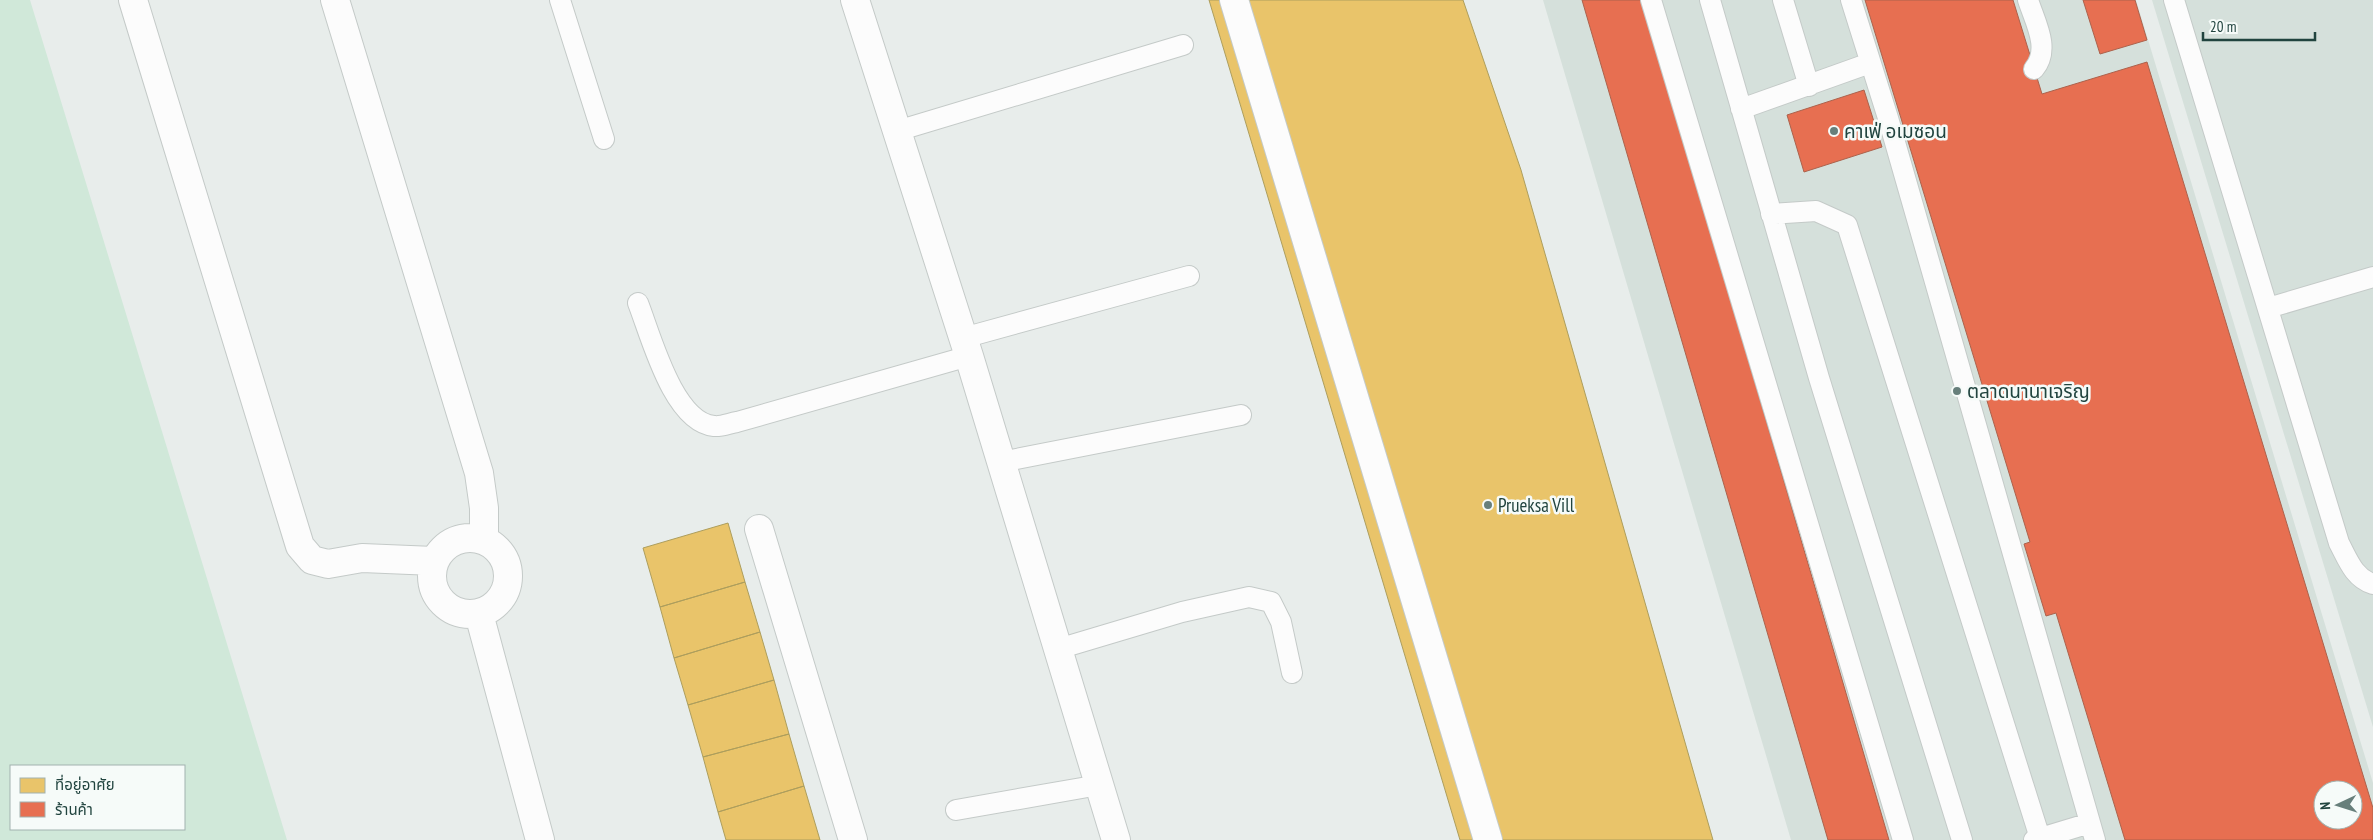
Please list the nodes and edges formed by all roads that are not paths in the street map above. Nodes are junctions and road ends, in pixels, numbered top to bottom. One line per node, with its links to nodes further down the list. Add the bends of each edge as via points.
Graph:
1 (133, 0): 29 (street, via 300,546 312,560 328,564 362,558)
2 (335, 0): 28 (street, via 479,473)
3 (560, 0): 18 (lane)
4 (855, 0): 17 (street)
5 (1234, 0): 41 (street)
6 (1651, 0): 42 (lane)
7 (1710, 0): 16 (lane)
8 (1783, 0): 15 (lane)
9 (1851, 0): 13 (lane)
10 (2028, 0): 14 (lane, via 2043,49 2040,62)
11 (2174, 0): 23 (lane)
12 (1182, 45): 17 (lane)
13 (1870, 63): 15 (lane); 36 (lane, via 1894,116)
14 (2034, 69)
15 (1809, 86): 16 (lane)
16 (1741, 109): 19 (lane)
17 (896, 131): 24 (street)
18 (604, 139)
19 (1771, 214): 37 (lane, via 1816,211 1847,225); 43 (lane)
20 (1189, 276): 24 (lane)
21 (2373, 277): 23 (lane)
22 (638, 303): 24 (lane, via 673,393 693,418 714,426 737,422)
23 (2268, 308): 30 (lane, via 2339,543 2362,581)
24 (966, 347): 26 (street)
25 (1241, 415): 26 (lane)
26 (1001, 462): 32 (street)
27 (759, 529): 39 (street)
28 (484, 540): 29 (street, via 461,538 441,550); 31 (street, via 497,549 506,563 508,579 504,594)
29 (434, 560): 31 (street, via 431,580 438,598 454,611)
30 (2373, 584)
31 (479, 614): 38 (street)
32 (1058, 649): 33 (lane, via 1182,612 1249,597 1271,602 1281,622); 34 (street)
33 (1292, 673)
34 (1099, 785): 35 (lane); 40 (street)
35 (956, 810)
36 (2092, 832): 37 (lane)
37 (2037, 839)
38 (540, 840)
39 (853, 840)
40 (1116, 840)
41 (1488, 840)
42 (1903, 840)
43 (1962, 840)

